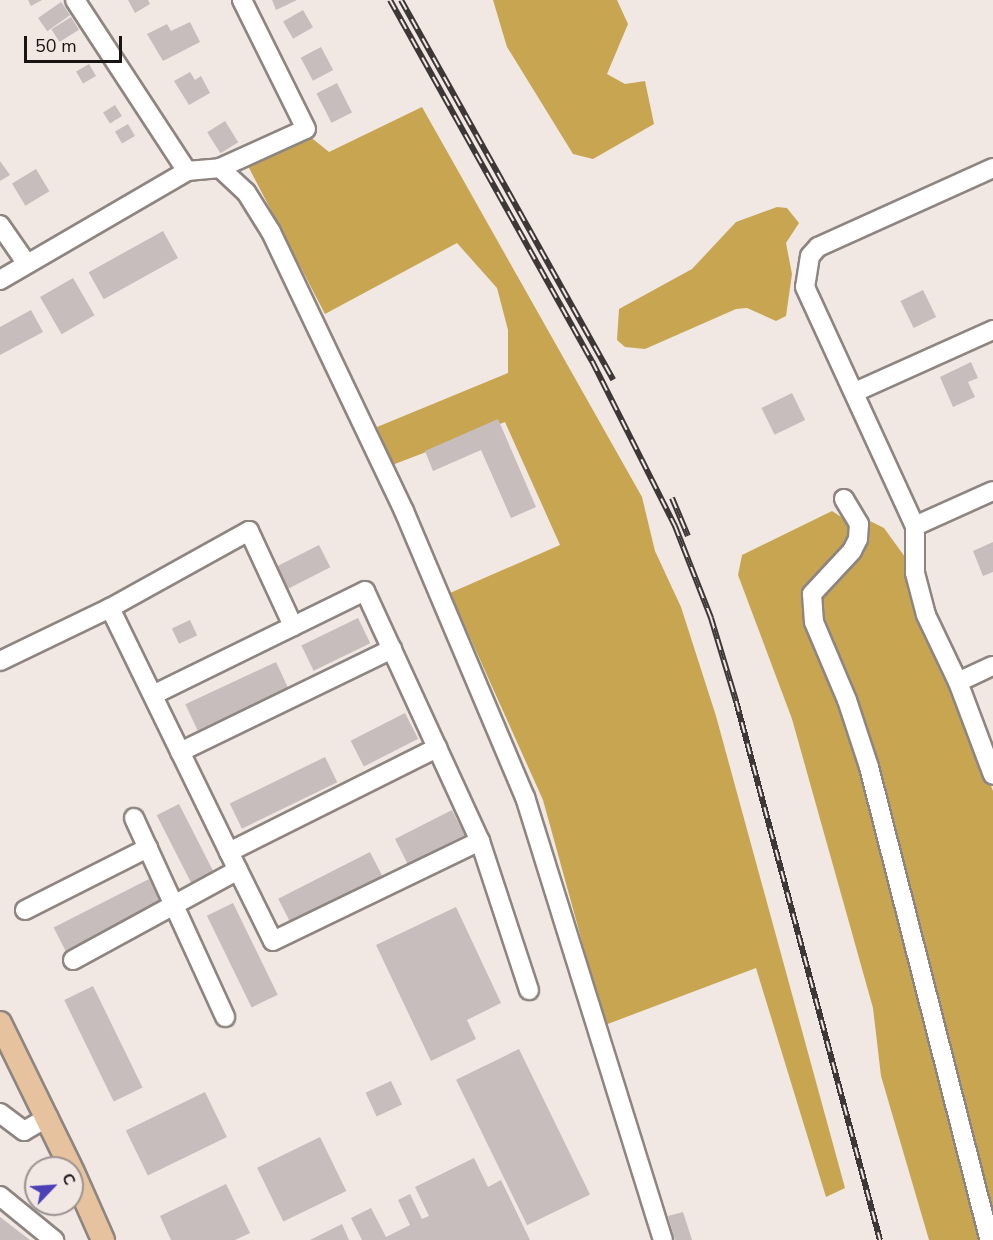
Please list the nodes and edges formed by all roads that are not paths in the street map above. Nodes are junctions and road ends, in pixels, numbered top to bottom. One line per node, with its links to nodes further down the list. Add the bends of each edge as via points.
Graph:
1 (75, 0): 5 (street)
2 (242, 0): 3 (street, via 306,129)
3 (219, 168): 5 (street); 42 (street, via 246,192 276,243 404,511 525,797)
4 (993, 168): 10 (street, via 818,247 808,263 805,287)
5 (187, 171): 7 (street)
6 (0, 225): 7 (street)
7 (27, 264): 8 (street)
8 (0, 280)
9 (993, 330): 10 (street)
10 (855, 392): 13 (street)
11 (993, 491): 13 (street)
12 (844, 499): 43 (street, via 859,524 858,539 852,551 812,594 814,622 847,700 869,767)
13 (915, 526): 19 (street, via 915,573 926,615)
14 (110, 608): 15 (street, via 249,531); 17 (street); 20 (street)
15 (293, 627): 16 (street, via 365,591); 20 (street)
16 (392, 649): 21 (street); 22 (street)
17 (0, 661)
18 (993, 666): 19 (street)
19 (958, 682): 23 (street)
20 (153, 695): 22 (street)
21 (437, 748): 25 (street); 27 (street)
22 (180, 752): 27 (street)
23 (993, 775)
24 (134, 818): 26 (street)
25 (480, 841): 28 (street, via 273,941); 32 (street)
26 (148, 848): 29 (street); 30 (street)
27 (229, 852): 28 (street)
28 (238, 870): 29 (street)
29 (175, 904): 31 (street); 33 (street)
30 (25, 910)
31 (73, 960)
32 (529, 990)
33 (225, 1017)
34 (0, 1023): 36 (main road)
35 (0, 1113): 36 (street, via 24,1131)
36 (48, 1118): 37 (main road)
37 (65, 1156)
38 (0, 1196): 40 (street)
39 (84, 1198): 41 (main road)
40 (54, 1240)
41 (103, 1240)
42 (663, 1240)
43 (990, 1240)

